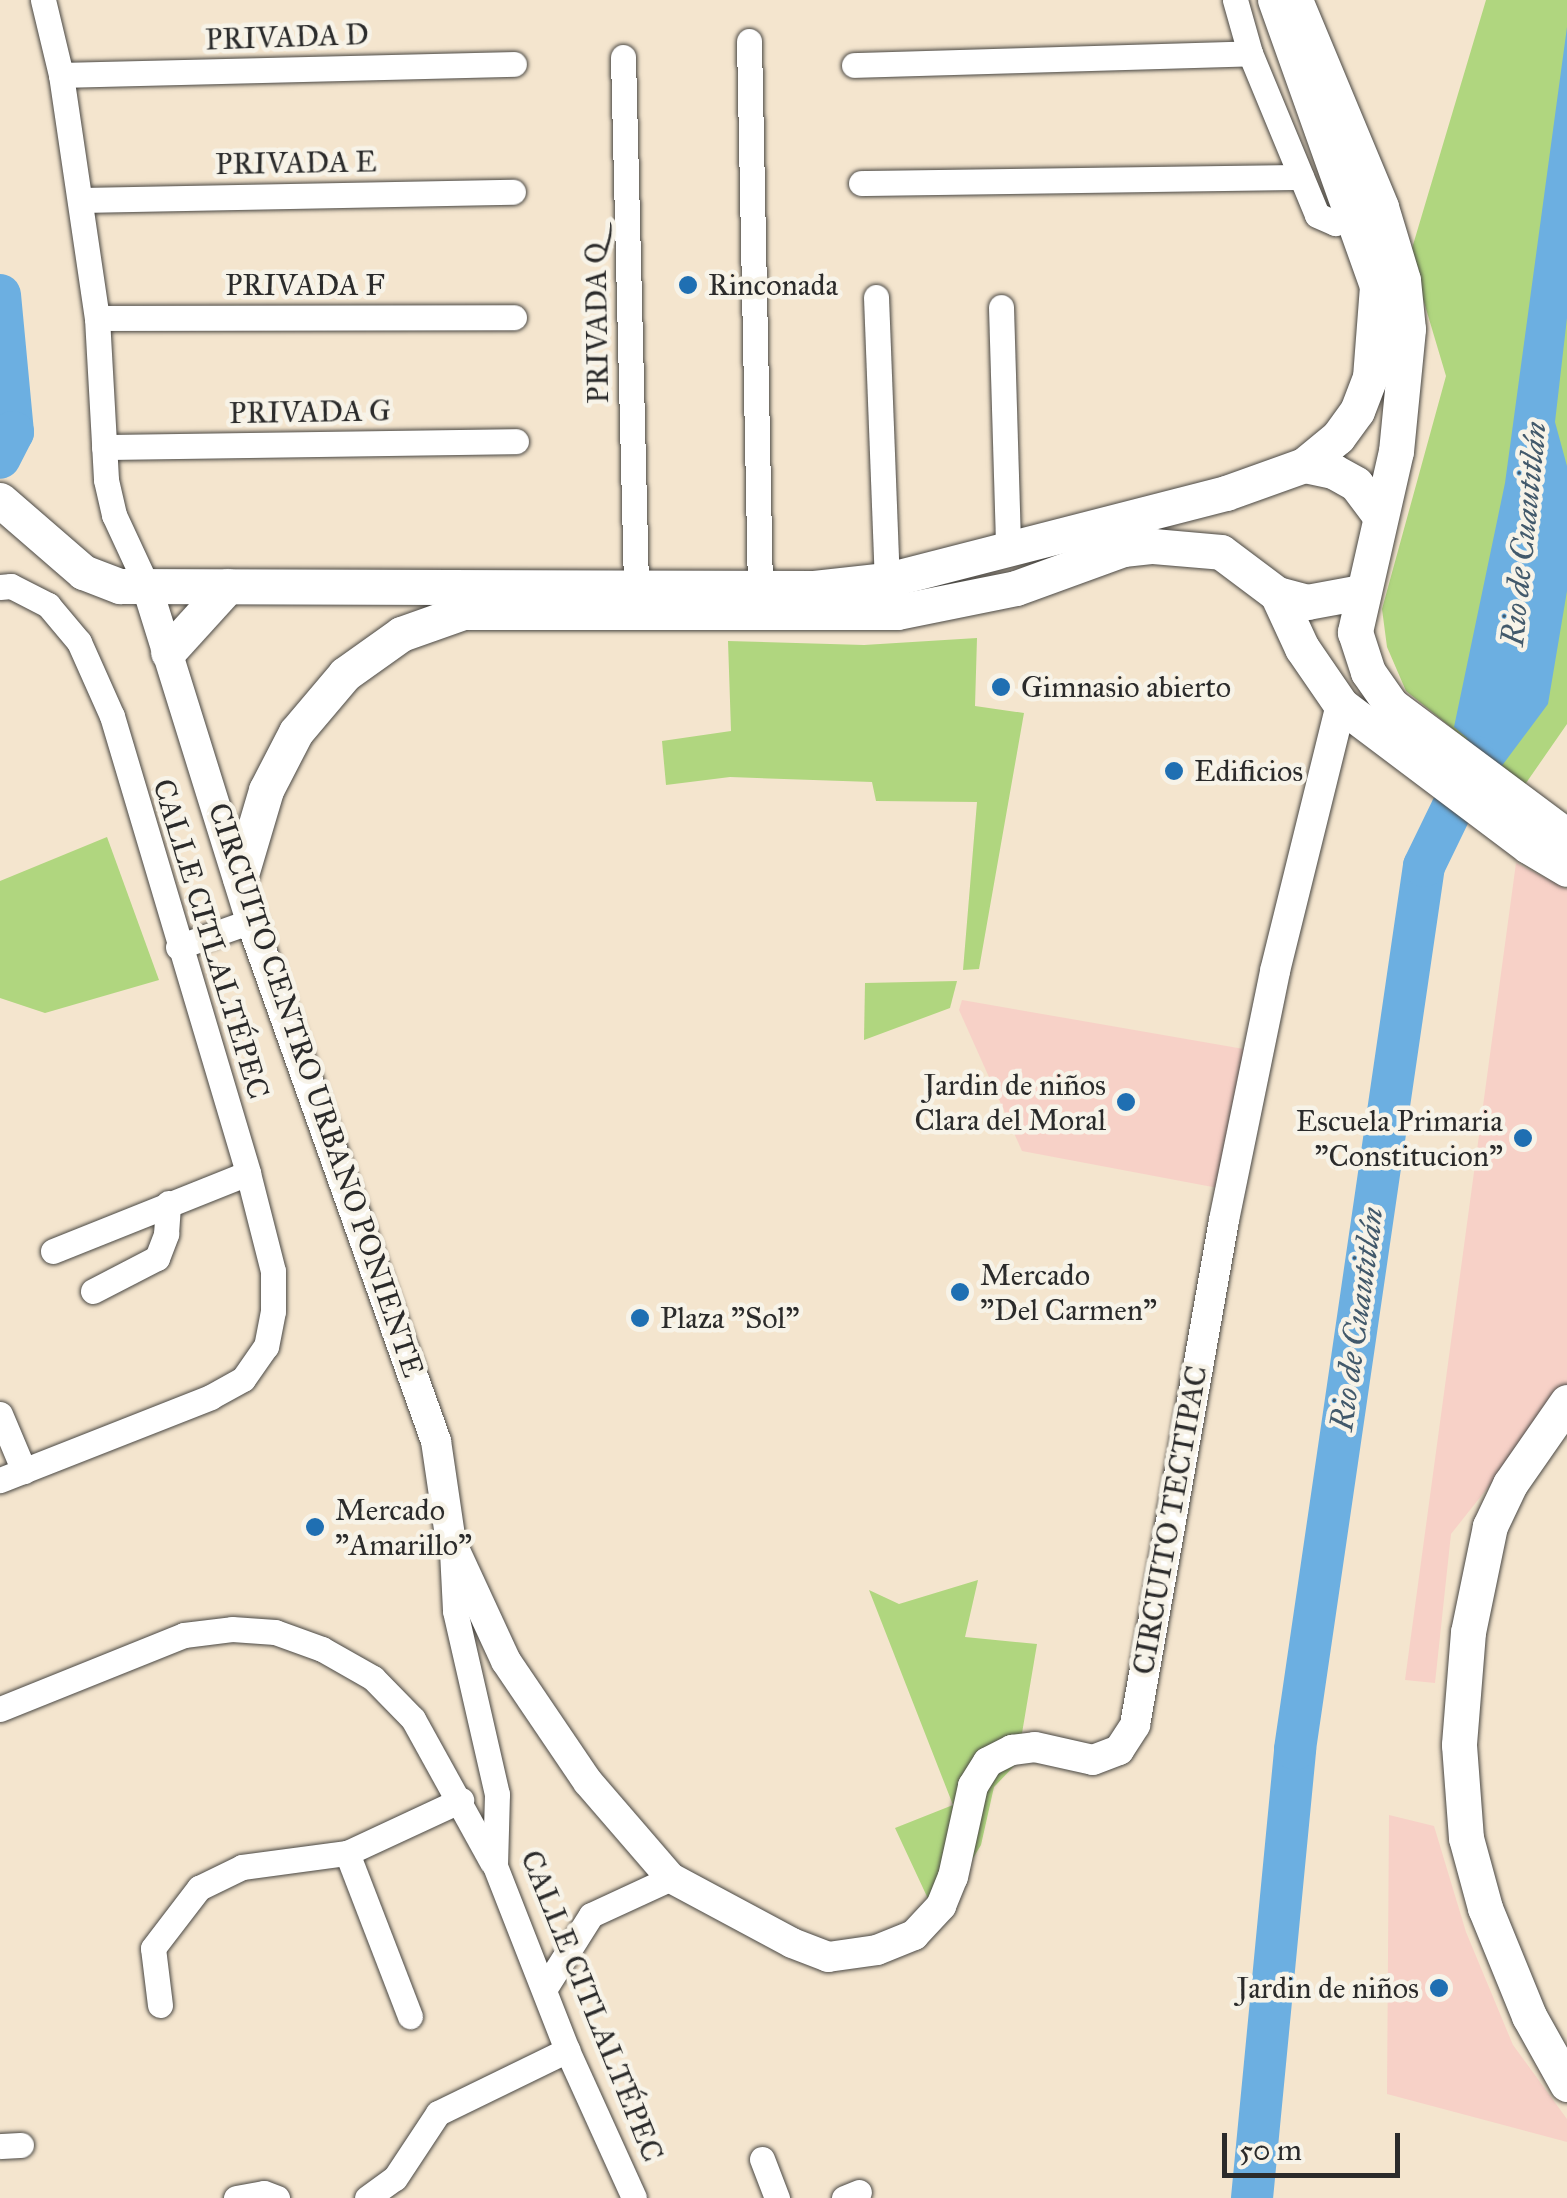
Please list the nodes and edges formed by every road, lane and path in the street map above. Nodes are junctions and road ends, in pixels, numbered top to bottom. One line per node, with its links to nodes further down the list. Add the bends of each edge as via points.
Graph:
1 (43, 0): 10 (street)
2 (1234, 0): 6 (street)
3 (1275, 0): 15 (main road)
4 (1294, 0): 25 (main road, via 1381,208 1402,280 1405,390)
5 (749, 41): 33 (street)
6 (1250, 53): 9 (street); 11 (street)
7 (623, 57): 32 (street, PRIVADA Q)
8 (514, 64): 10 (street, PRIVADA D)
9 (854, 65)
10 (61, 76): 14 (street)
11 (1301, 177): 12 (street); 15 (street, via 1317,216 1334,223)
12 (861, 183)
13 (513, 192): 14 (street, PRIVADA E)
14 (80, 200): 19 (street)
15 (1354, 216): 22 (main road, via 1377,286 1370,377 1338,437)
16 (876, 298): 28 (street)
17 (1001, 307): 26 (street)
18 (514, 317): 19 (street, PRIVADA F)
19 (96, 318): 21 (street)
20 (516, 442): 21 (street, PRIVADA G)
21 (104, 447): 29 (street, via 114,514)
22 (1304, 465): 23 (main road); 25 (main road, via 1356,484)
23 (1226, 493): 26 (main road); 27 (main road, via 1215,532)
24 (0, 500): 29 (main road, via 83,572 120,586)
25 (1378, 514): 34 (main road)
26 (1008, 546): 28 (main road)
27 (1221, 552): 35 (main road); 41 (main road, via 1123,549 1016,588 898,612 463,612 401,634 345,674 308,718 266,790)
28 (886, 580): 33 (main road)
29 (146, 584): 31 (main road); 36 (street, CIRCUITO CENTRO URBANO PONIENTE)
30 (6, 586): 43 (street, CALLE CITLALTÉPEC, via 48,605 78,642 112,716)
31 (228, 586): 32 (main road); 36 (main road)
32 (636, 587): 33 (main road)
33 (760, 588)
34 (1361, 592): 35 (main road, via 1307,602); 38 (main road, via 1355,632 1368,672)
35 (1277, 594): 37 (main road, via 1302,648)
36 (168, 652): 41 (street, CIRCUITO CENTRO URBANO PONIENTE)
37 (1341, 705): 38 (main road); 56 (street, CIRCUITO TECTIPAC, via 1275,971 1228,1201 1135,1724 1120,1750 1093,1760 1035,1747 988,1762 973,1786 942,1906 914,1935 877,1950 828,1957)
38 (1433, 755): 39 (main road)
39 (1546, 834): 40 (main road)
40 (1567, 869)
41 (240, 878): 42 (street, CIRCUITO CENTRO URBANO PONIENTE)
42 (250, 921): 43 (street); 51 (street, CIRCUITO CENTRO URBANO PONIENTE, via 436,1440)
43 (178, 948): 44 (street, CALLE CITLALTÉPEC)
44 (248, 1173): 45 (street); 50 (street, CALLE CITLALTÉPEC, via 273,1271 274,1311 266,1346 243,1378 211,1397)
45 (168, 1203): 46 (street); 47 (street, via 157,1258)
46 (53, 1251)
47 (93, 1290)
48 (1567, 1402): 63 (main road, via 1510,1484 1490,1526 1468,1632 1459,1745 1466,1838 1485,1908 1529,2016)
49 (0, 1414): 50 (street)
50 (12, 1475)
51 (451, 1542): 55 (street, CALLE CITLALTÉPEC, via 455,1611 498,1794); 56 (street, CIRCUITO CENTRO URBANO PONIENTE, via 506,1661 588,1782)
52 (0, 1709): 53 (street, via 184,1635 232,1628 276,1632 373,1678 413,1718)
53 (461, 1800): 54 (street); 55 (street)
54 (347, 1853): 60 (street, via 242,1868 199,1888 153,1948); 61 (street)
55 (495, 1866): 57 (street, CALLE CITLALTÉPEC)
56 (671, 1878): 58 (street, via 591,1915)
57 (526, 1944): 58 (street); 59 (street, CALLE CITLALTÉPEC)
58 (568, 1945): 59 (street)
59 (544, 1988): 62 (street, CALLE CITLALTÉPEC)
60 (160, 2005)
61 (410, 2016)
62 (568, 2050): 67 (street, via 438,2113 395,2178); 68 (street, CALLE CITLALTÉPEC)
63 (1567, 2084)
64 (762, 2159): 69 (street)
65 (236, 2198): 66 (street)
66 (277, 2198)
67 (367, 2198)
68 (634, 2198)
69 (777, 2198)

